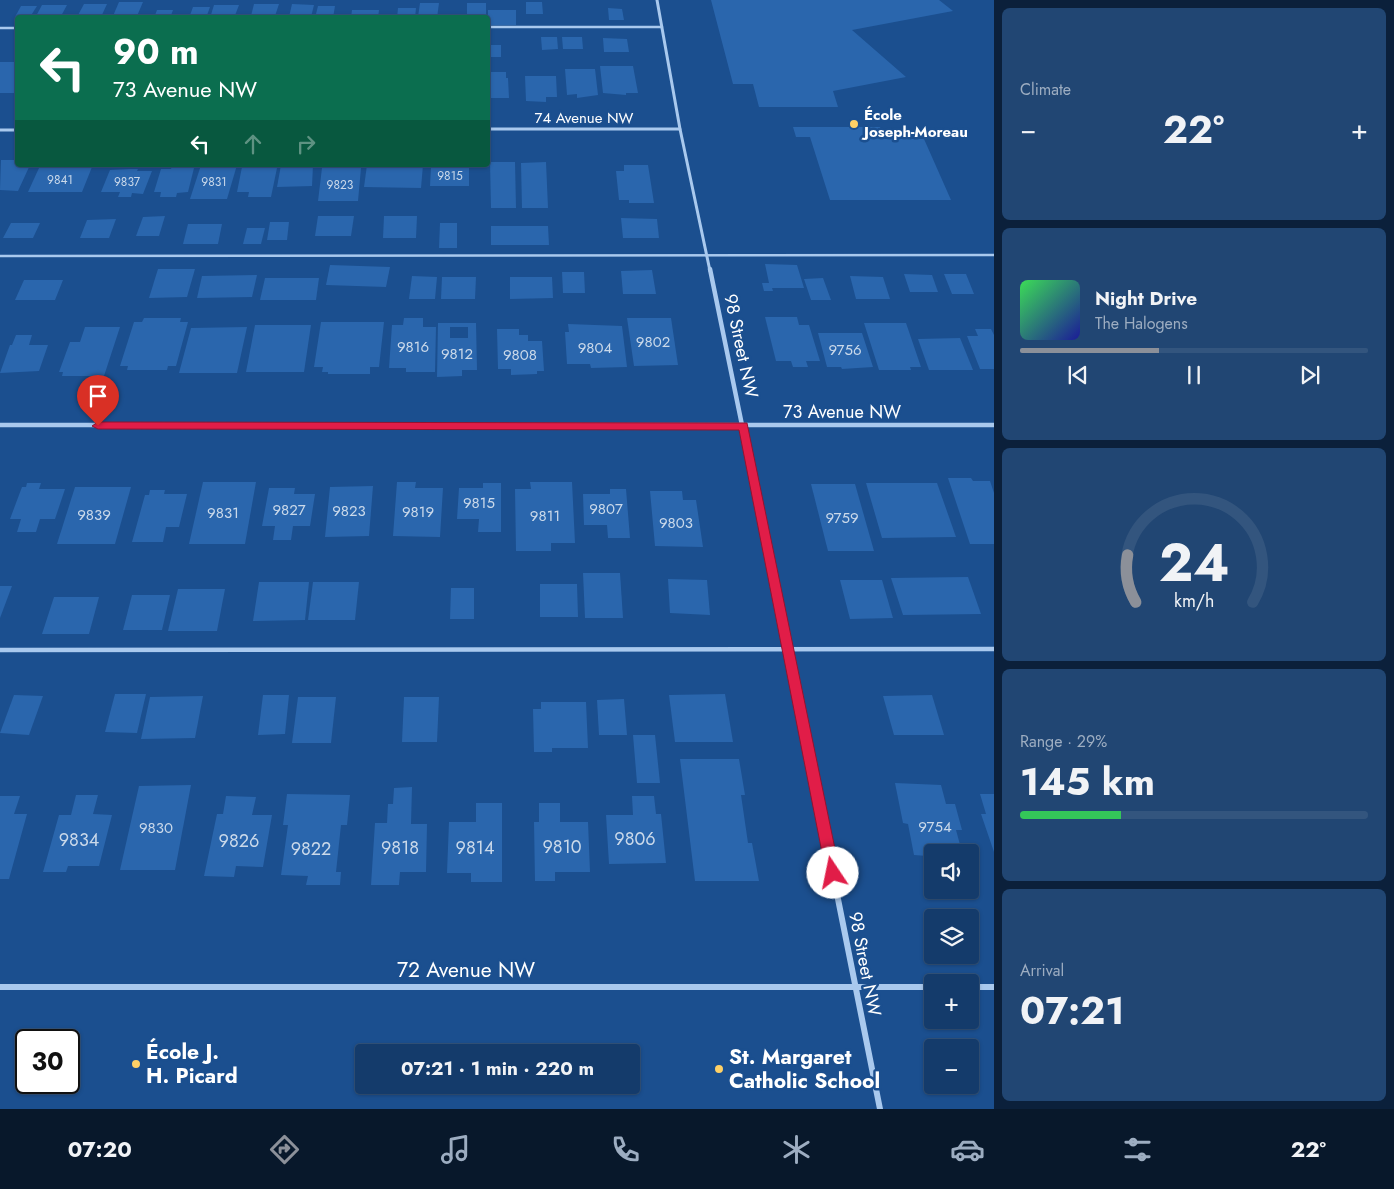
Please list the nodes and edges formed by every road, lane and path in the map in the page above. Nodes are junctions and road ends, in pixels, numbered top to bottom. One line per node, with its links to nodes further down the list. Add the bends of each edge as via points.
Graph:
1 (656, 0): 5 (street, 98 Street NW)
2 (0, 28): 3 (lane)
3 (15, 28)
4 (490, 28): 5 (lane)
5 (662, 28): 7 (street, 98 Street NW)
6 (490, 129): 7 (street, 74 Avenue NW)
7 (680, 129): 10 (street, 98 Street NW)
8 (0, 130): 9 (street)
9 (15, 130)
10 (708, 255): 11 (lane); 12 (lane); 15 (street, 98 Street NW)
11 (994, 255)
12 (0, 256)
13 (0, 425): 15 (street, 73 Avenue NW)
14 (994, 425): 15 (street, 73 Avenue NW)
15 (743, 426): 16 (street, 98 Street NW)
16 (789, 649): 17 (lane); 18 (lane); 22 (street, 98 Street NW)
17 (994, 649)
18 (0, 650)
19 (0, 987): 22 (street, 72 Avenue NW)
20 (979, 987): 21 (street)
21 (994, 987)
22 (855, 988): 23 (street, 72 Avenue NW); 24 (street, 98 Street NW)
23 (924, 988)
24 (880, 1109)

